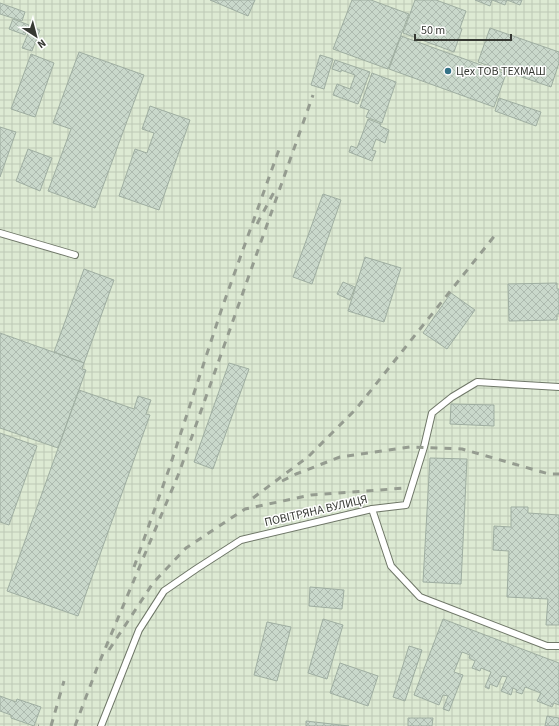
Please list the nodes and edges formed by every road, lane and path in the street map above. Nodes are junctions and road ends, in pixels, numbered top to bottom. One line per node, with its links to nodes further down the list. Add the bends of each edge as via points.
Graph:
1 (0, 233): 2 (lane)
2 (75, 255)
3 (559, 387): 4 (lane, ПОВІТРЯНА ВУЛИЦЯ, via 477,382 452,397 432,413 406,505)
4 (372, 509): 5 (lane, via 391,566 420,597 547,646); 6 (lane, ПОВІТРЯНА ВУЛИЦЯ, via 241,540 164,591 139,630)
5 (559, 646)
6 (101, 726)

